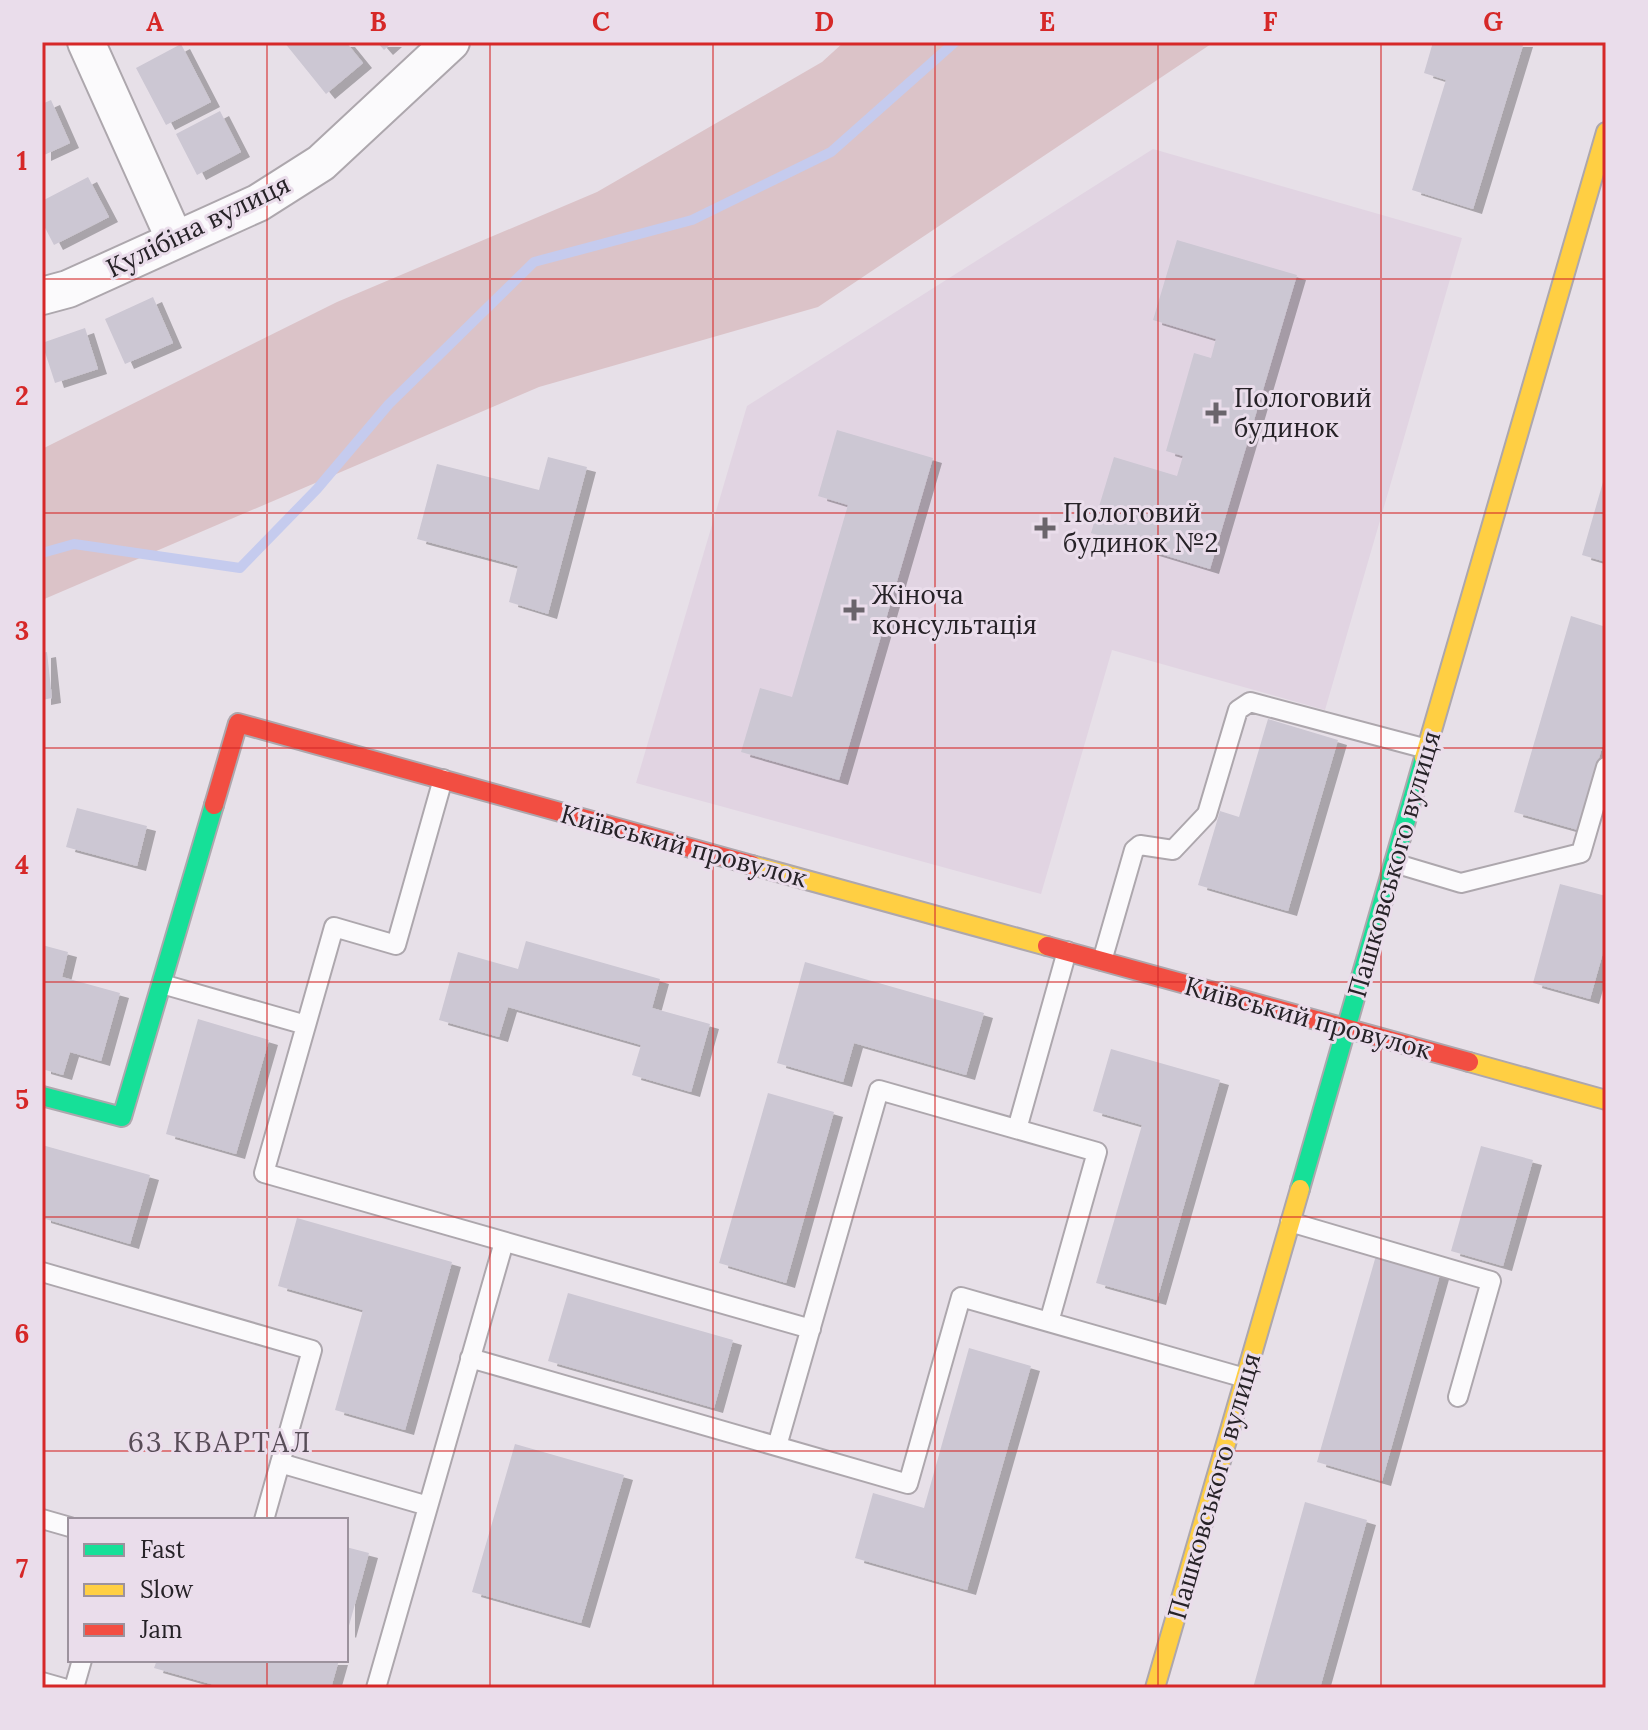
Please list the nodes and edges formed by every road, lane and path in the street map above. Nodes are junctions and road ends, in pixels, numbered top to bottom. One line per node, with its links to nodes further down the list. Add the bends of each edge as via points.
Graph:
1 (86, 42): 4 (street)
2 (451, 42): 4 (street, Кулібіна вулиця, via 321,163 258,203)
3 (1606, 132): 6 (street, Пашковського вулиця)
4 (175, 240): 5 (street, Кулібіна вулиця)
5 (42, 296)
6 (1427, 749): 9 (street, Пашковського вулиця); 11 (lane, via 1243,704 1207,814 1173,850 1140,845 1134,850)
7 (1606, 767): 9 (lane, via 1581,853 1461,883)
8 (443, 779): 10 (street, Київський провулок); 12 (street, Київський провулок, via 238,723); 13 (lane, via 396,945 334,927)
9 (1394, 863): 14 (street, Пашковського вулиця)
10 (1067, 951): 11 (street, Київський провулок); 17 (lane)
11 (1102, 961): 14 (street, Київський провулок)
12 (162, 984): 13 (lane); 15 (street, Київський провулок, via 122,1117)
13 (306, 1025): 19 (lane, via 264,1173)
14 (1346, 1028): 16 (street, Київський провулок); 18 (street, Пашковського вулиця)
15 (42, 1096)
16 (1606, 1100)
17 (1017, 1129): 21 (lane, via 1097,1152); 22 (lane, via 879,1090)
18 (1290, 1222): 24 (street, Пашковського вулиця); 25 (lane, via 1491,1281)
19 (504, 1242): 22 (lane); 23 (lane)
20 (42, 1272): 27 (lane, via 312,1350)
21 (1049, 1322): 24 (lane); 26 (lane, via 961,1297 908,1484)
22 (811, 1329): 26 (lane)
23 (470, 1358): 26 (lane); 28 (lane)
24 (1245, 1378): 37 (street, Пашковського вулиця)
25 (1458, 1397)
26 (777, 1446)
27 (280, 1463): 28 (lane); 29 (lane)
28 (428, 1506): 36 (lane)
29 (265, 1518)
30 (42, 1519): 31 (lane)
31 (68, 1526)
32 (81, 1662): 35 (lane)
33 (42, 1682): 34 (lane)
34 (63, 1688)
35 (74, 1688)
36 (376, 1688)
37 (1155, 1688)

